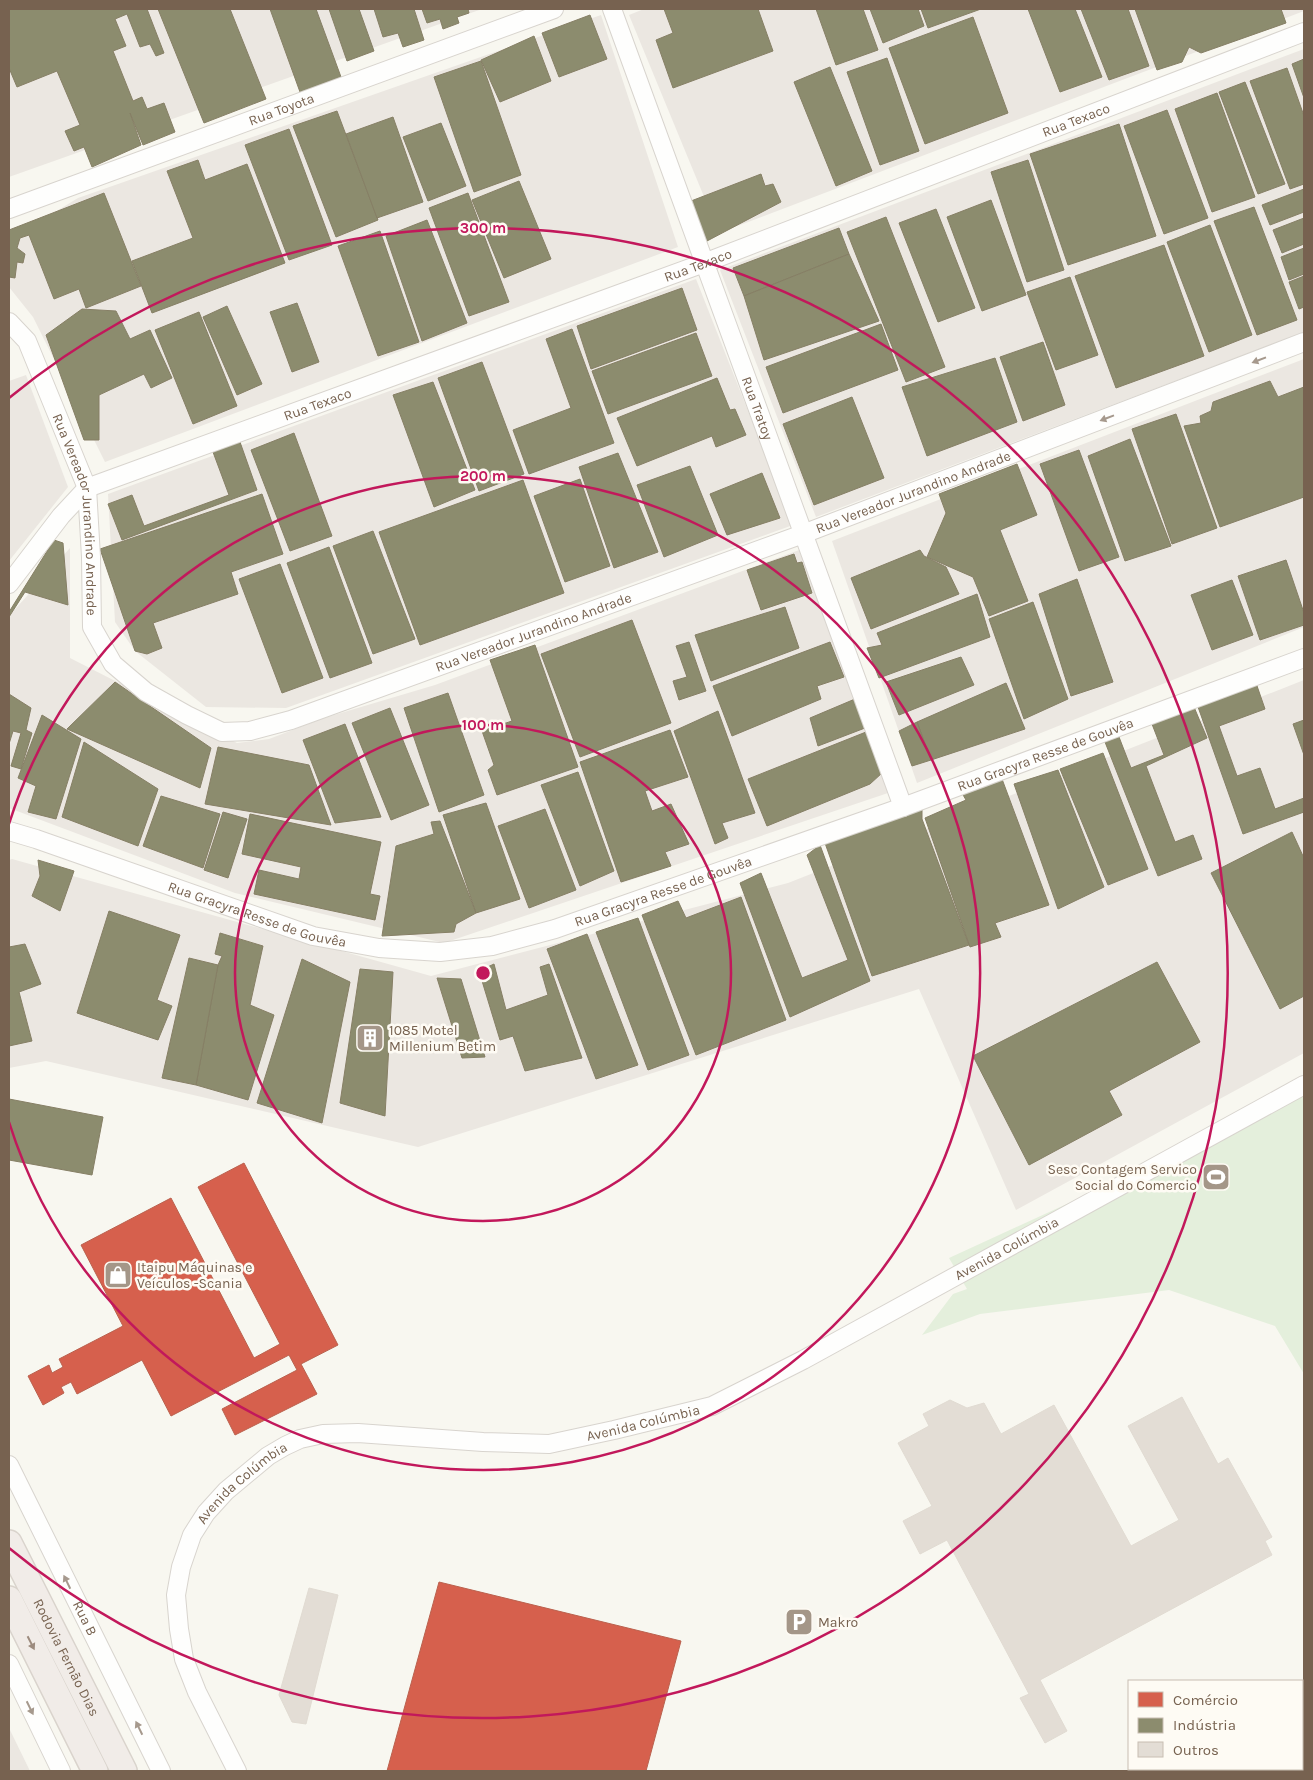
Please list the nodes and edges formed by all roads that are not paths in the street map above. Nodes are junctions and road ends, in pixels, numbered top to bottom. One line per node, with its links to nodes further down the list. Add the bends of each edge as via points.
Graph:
1 (554, 9): 4 (street, Rua Toyota)
2 (612, 9): 5 (street, Rua Tratoy)
3 (1304, 32): 5 (street, Rua Texaco)
4 (9, 209)
5 (704, 263): 8 (street, Rua Texaco); 9 (street, Rua Tratoy)
6 (9, 322): 8 (street, Rua Vereador Jurandino Andrade, via 27,341)
7 (1304, 342): 9 (street, Rua Vereador Jurandino Andrade, one-way to 9)
8 (86, 488): 9 (street, Rua Vereador Jurandino Andrade, via 92,628 113,664 146,692 222,732 250,731 291,720); 10 (street)
9 (803, 534): 12 (street, Rua Tratoy)
10 (9, 584)
11 (1304, 658): 12 (street, Rua Gracyra Resse de Gouvêa)
12 (903, 807): 13 (street, Rua Gracyra Resse de Gouvêa, via 555,929 492,946 440,952 379,948 313,936)
13 (9, 831)
14 (1304, 1085): 23 (street, Avenida Colúmbia, via 712,1406 549,1444 358,1433 323,1434 300,1439 268,1456 226,1491 201,1521 192,1535 176,1595 184,1659 197,1692)
15 (9, 1465): 22 (street, Rua B, one-way to 15)
16 (9, 1542): 21 (highway, Rodovia Fernão Dias)
17 (9, 1599): 20 (highway, Rodovia Fernão Dias, one-way to 20)
18 (9, 1664): 19 (street, one-way to 19)
19 (61, 1771)
20 (95, 1771)
21 (124, 1771)
22 (161, 1771)
23 (238, 1771)

